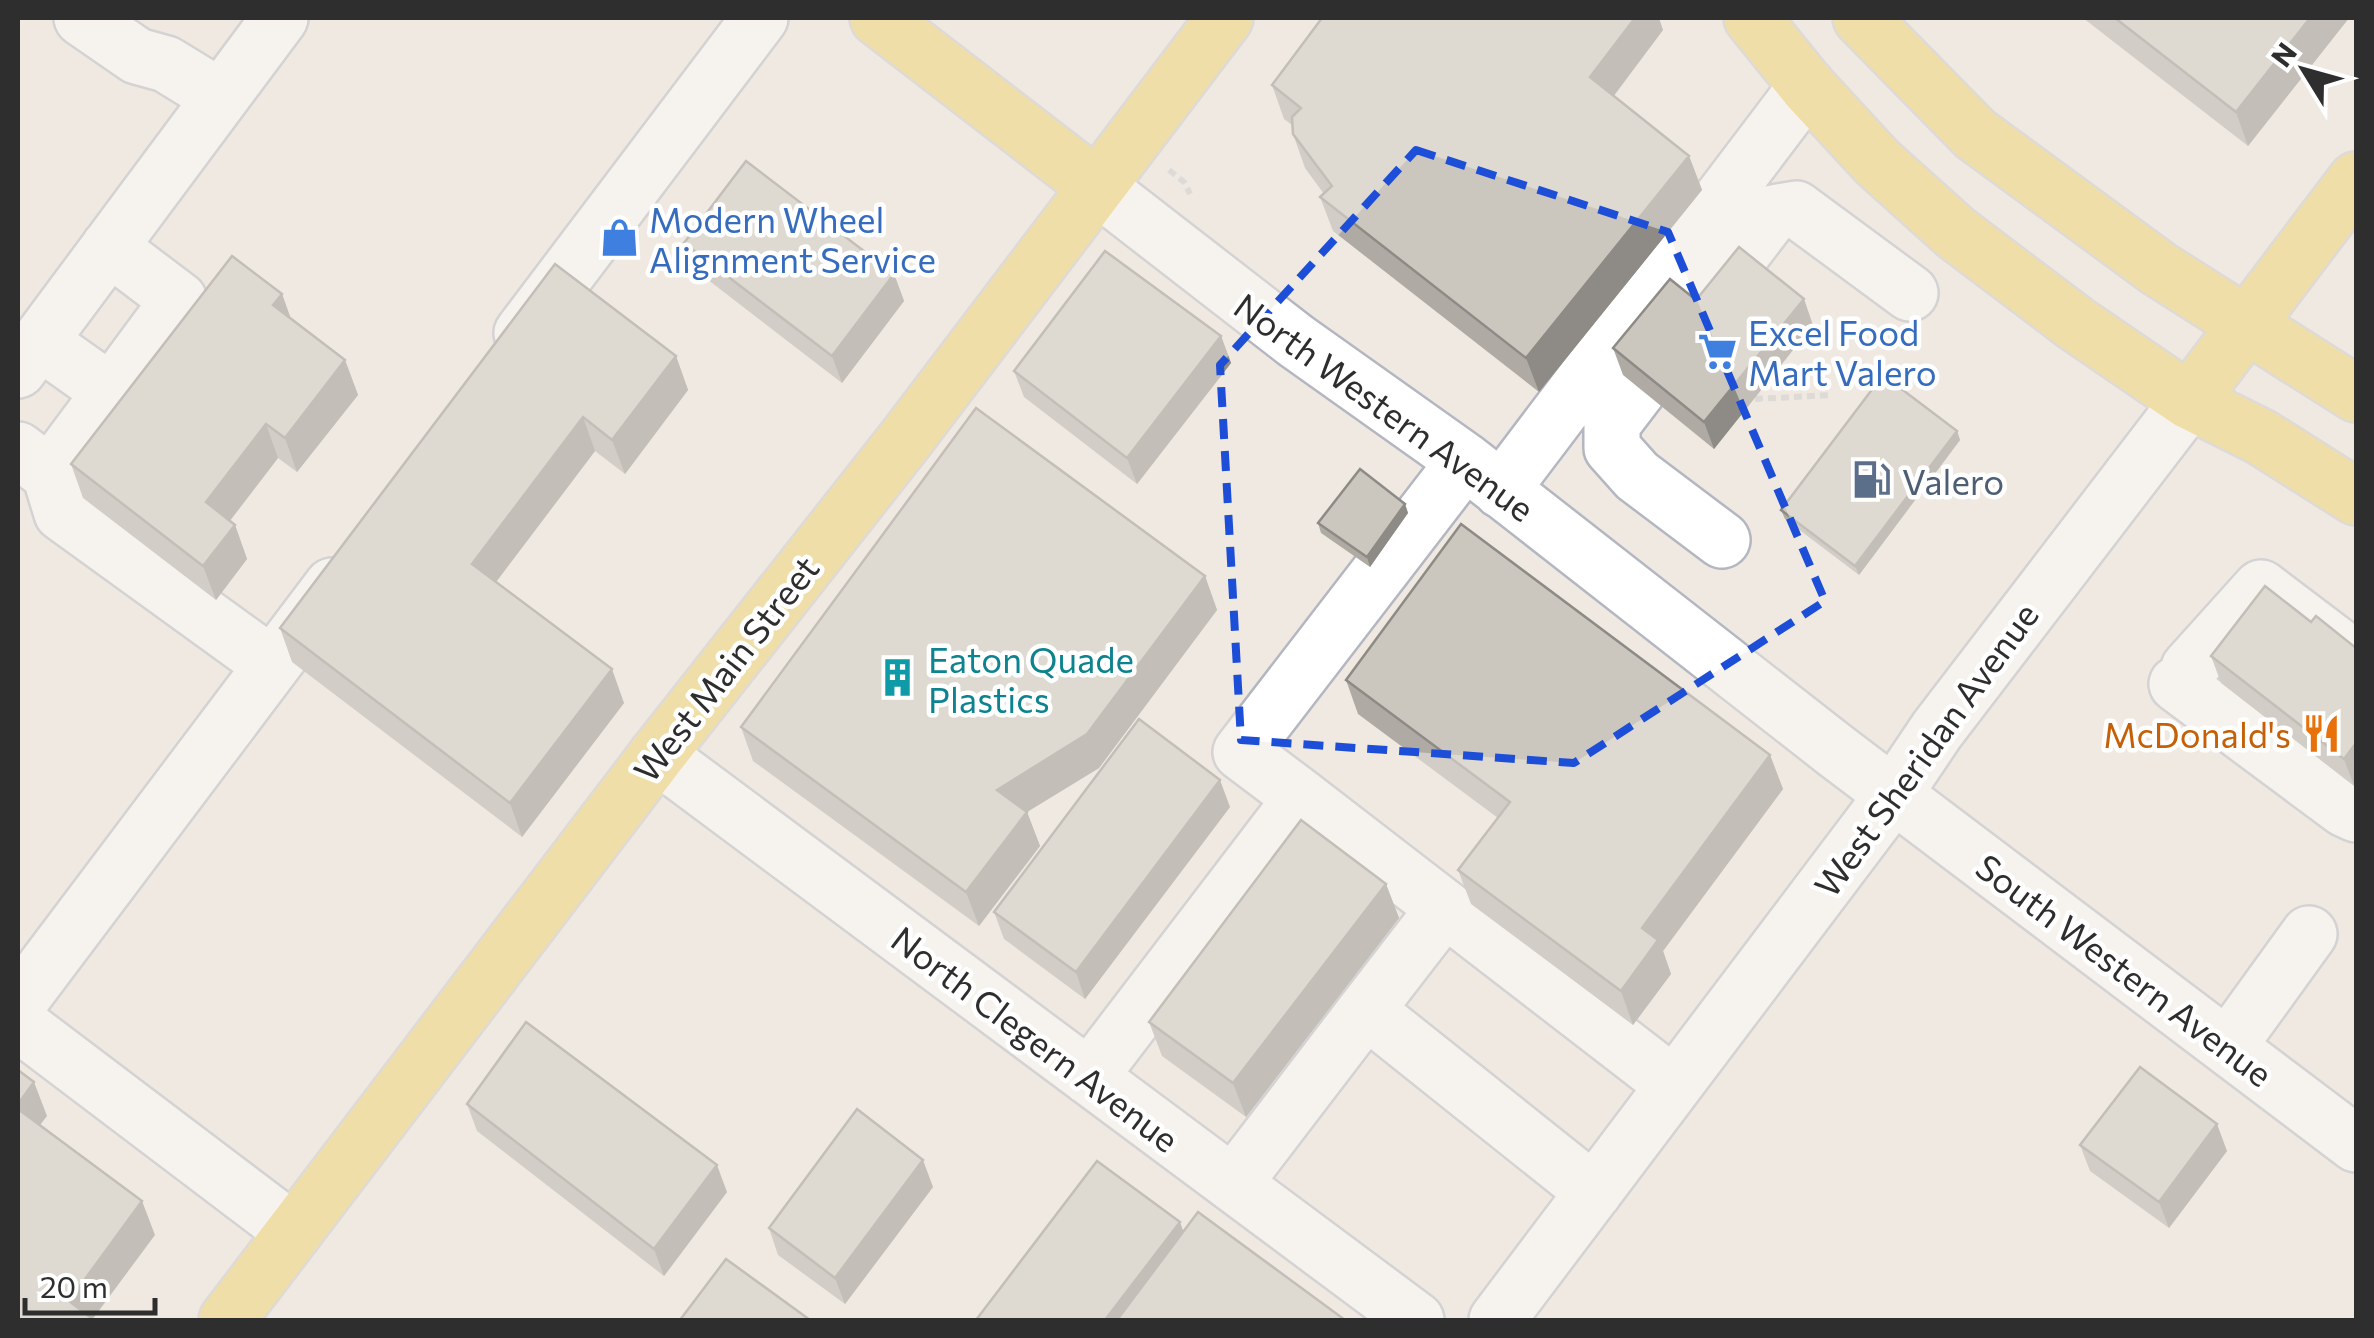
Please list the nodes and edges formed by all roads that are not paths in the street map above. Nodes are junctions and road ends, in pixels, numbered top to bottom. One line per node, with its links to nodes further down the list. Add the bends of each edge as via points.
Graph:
1 (82, 18): 9 (street, via 137,56 166,64)
2 (760, 18): 16 (street)
3 (878, 18): 11 (main road, North Western Avenue)
4 (1225, 18): 11 (main road, West Main Street)
5 (1752, 18): 8 (main road)
6 (1861, 18): 14 (main road, via 1975,134)
7 (277, 19): 9 (street)
8 (1807, 86): 19 (main road, via 1876,162 1956,233); 21 (street)
9 (220, 97): 12 (street)
10 (2356, 180): 14 (main road, West Sheridan Avenue)
11 (1096, 186): 21 (street, North Western Avenue, via 1296,342); 27 (main road, West Main Street)
12 (109, 247): 15 (street); 17 (street, via 179,300)
13 (1910, 294): 23 (street, via 1796,209 1773,214 1693,316 1612,424 1612,448 1637,476)
14 (2246, 325): 18 (main road); 19 (main road, West Sheridan Avenue)
15 (28, 355): 17 (street)
16 (498, 365)
17 (111, 392): 20 (street)
18 (2356, 394)
19 (2190, 402): 22 (main road); 28 (street, West Sheridan Avenue)
20 (34, 462): 26 (street, via 62,512)
21 (1483, 475): 28 (street, North Western Avenue); 29 (street, via 1241,752)
22 (2356, 498)
23 (1722, 540)
24 (356, 554): 26 (street)
25 (2356, 660): 30 (street, via 2260,588 2183,676)
26 (272, 664): 33 (street)
27 (656, 755): 37 (street, North Clegern Avenue); 42 (main road, West Main Street)
28 (1894, 794): 36 (street, South Western Avenue); 38 (street, West Sheridan Avenue)
29 (1302, 798): 31 (street); 37 (street)
30 (2356, 814)
31 (1444, 909): 34 (street); 38 (street)
32 (2308, 934): 36 (street)
33 (18, 1002)
34 (1366, 1010): 40 (street); 41 (street)
35 (18, 1024): 42 (street)
36 (2228, 1046): 39 (street, South Western Avenue)
37 (1089, 1077): 40 (street, North Clegern Avenue)
38 (1674, 1085): 41 (street, West Sheridan Avenue)
39 (2356, 1144)
40 (1233, 1184): 44 (street, North Clegern Avenue)
41 (1594, 1192): 45 (street, West Sheridan Avenue)
42 (294, 1232): 43 (main road, West Main Street)
43 (227, 1320)
44 (1416, 1320)
45 (1497, 1320)

